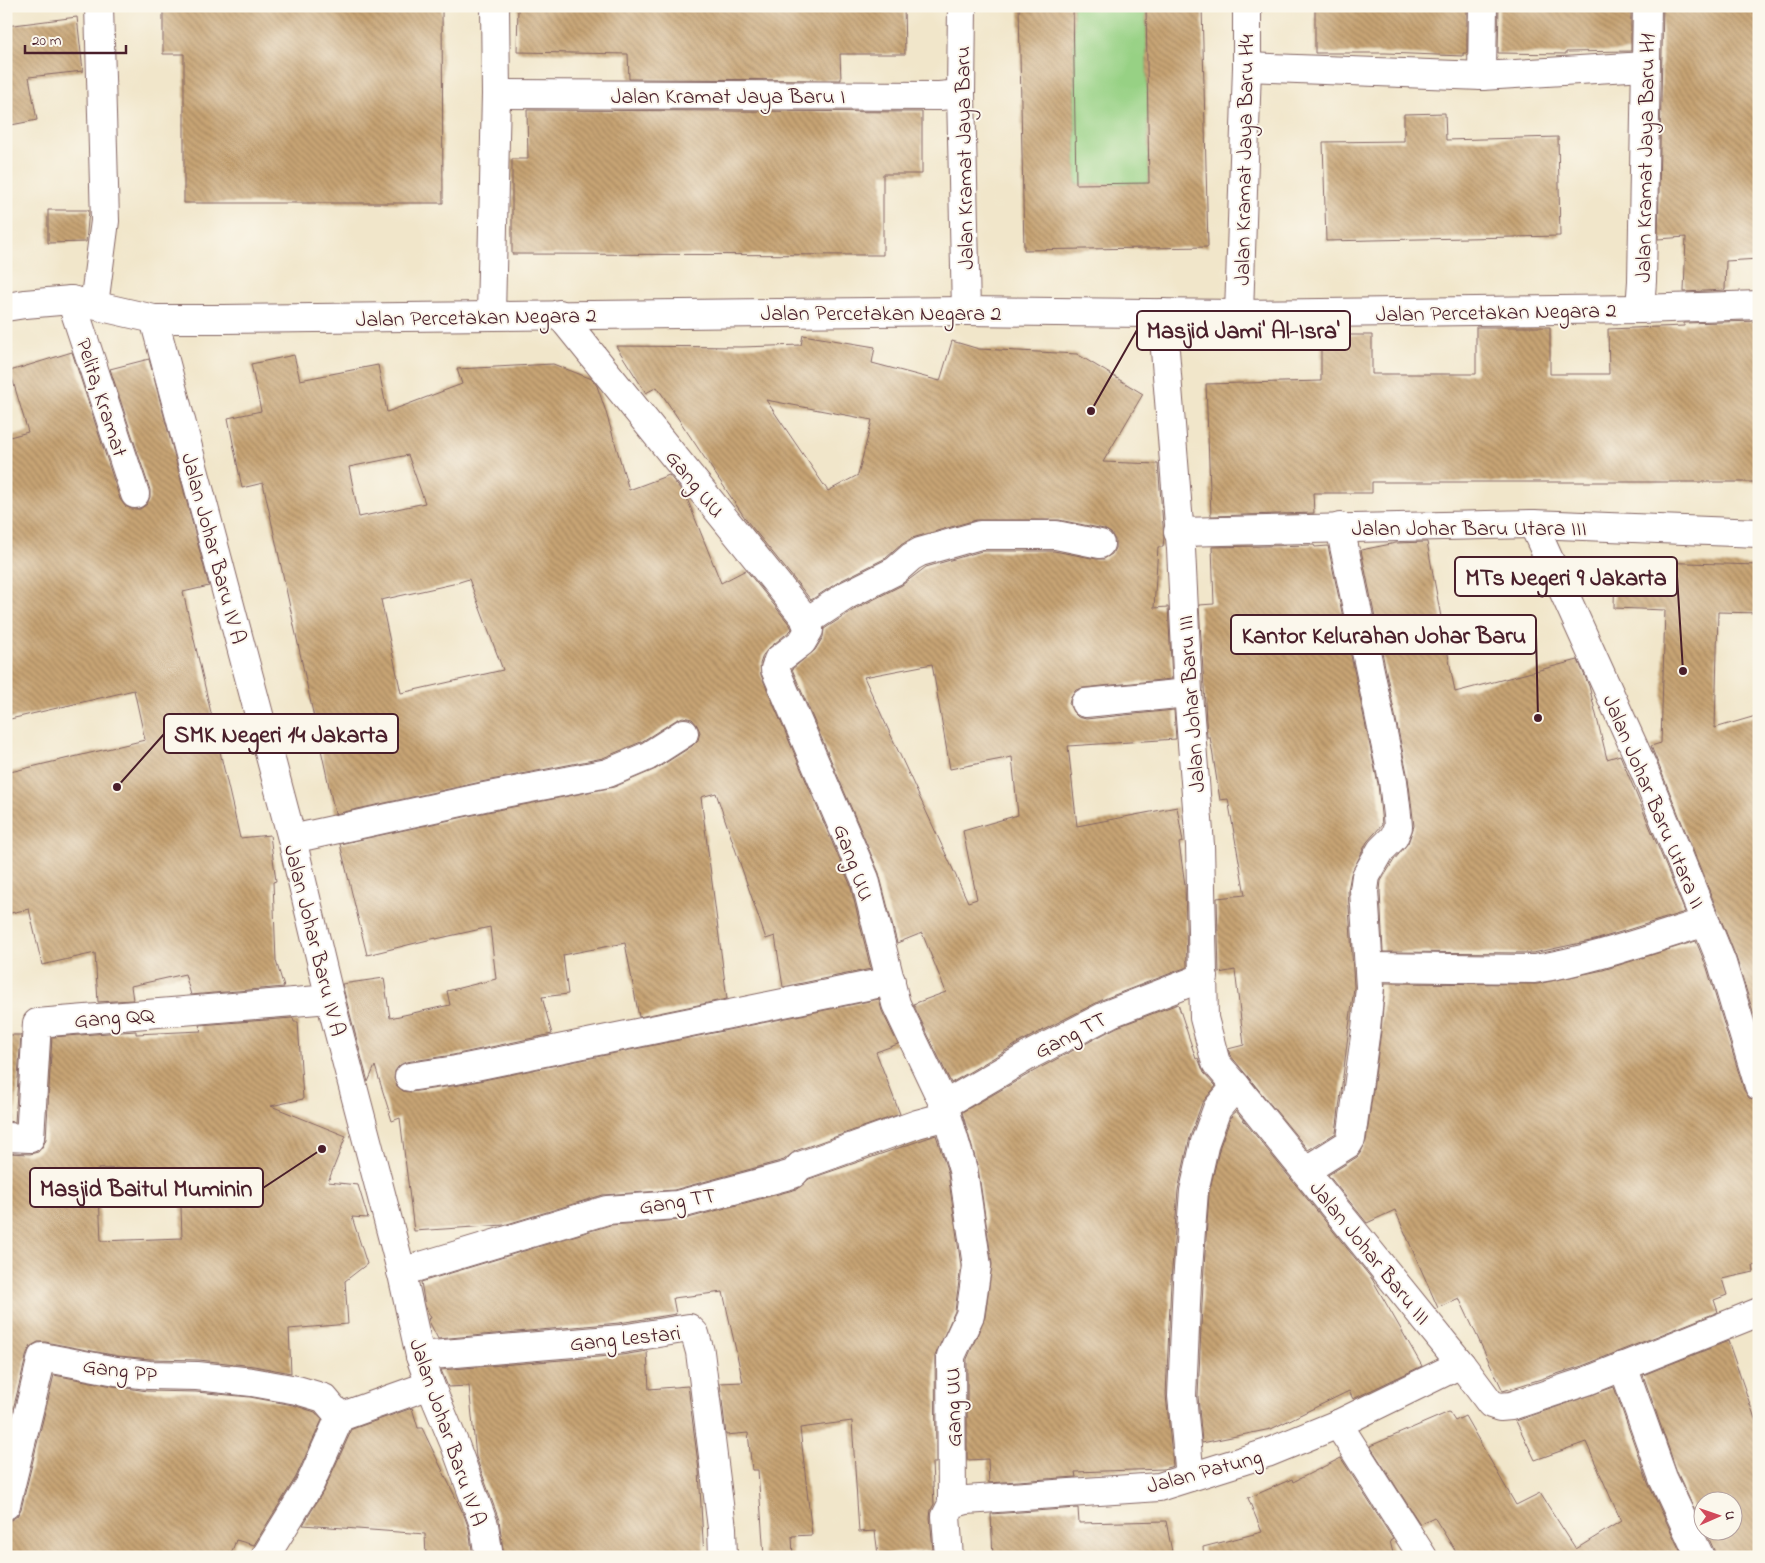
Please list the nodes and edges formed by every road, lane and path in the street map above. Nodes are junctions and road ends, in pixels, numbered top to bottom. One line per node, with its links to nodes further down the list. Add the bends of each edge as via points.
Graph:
1 (99, 6): 12 (street, via 105,221)
2 (495, 6): 10 (street)
3 (962, 6): 11 (street, Jalan Kramat Jaya Baru)
4 (1246, 6): 8 (street, Jalan Kramat Jaya Baru H4)
5 (1482, 6): 9 (street)
6 (1647, 6): 7 (street, Jalan Kramat Jaya Baru H1)
7 (1645, 66): 9 (street); 15 (street, Jalan Kramat Jaya Baru H1)
8 (1247, 67): 9 (street); 19 (street, Jalan Kramat Jaya Baru H4)
9 (1482, 76)
10 (496, 94): 11 (street, Jalan Kramat Jaya Baru I); 20 (street)
11 (961, 94): 16 (street, Jalan Kramat Jaya Baru)
12 (82, 302): 14 (street, Jalan Percetakan Negara 2); 21 (street, Jalan Percetakan Negara 2); 22 (street, Pelita, Kramat)
13 (1759, 305): 15 (street, Jalan Percetakan Negara 2)
14 (6, 307)
15 (1640, 309): 19 (street, Jalan Percetakan Negara 2)
16 (966, 311): 17 (street, Jalan Percetakan Negara 2); 18 (street, Jalan Percetakan Negara 2)
17 (1162, 313): 19 (street, Jalan Percetakan Negara 2); 25 (street, Jalan Johar Baru III)
18 (559, 314): 20 (street, Jalan Percetakan Negara 2); 28 (street, Gang UU)
19 (1239, 314)
20 (491, 315): 21 (street, Jalan Percetakan Negara 2)
21 (154, 319): 32 (street, Jalan Johar Baru IV A)
22 (135, 494)
23 (1533, 524): 24 (street, Jalan Johar Baru Utara III); 26 (street, Jalan Johar Baru Utara III); 33 (street, Jalan Johar Baru Utara II, via 1642,765)
24 (1340, 527): 25 (street, Jalan Johar Baru Utara III); 34 (street, via 1391,772 1398,827 1366,876 1364,890)
25 (1178, 532): 29 (street, Jalan Johar Baru III)
26 (1759, 533)
27 (1100, 544): 28 (street, via 1056,534 980,536 920,552 895,571 847,594)
28 (806, 622): 36 (street, Gang UU, via 809,630 802,642 778,660 775,669 865,879)
29 (1188, 693): 30 (street); 35 (street, Jalan Johar Baru III, via 1200,845)
30 (1085, 703)
31 (684, 732): 32 (street, via 648,756 608,773)
32 (292, 839): 37 (street, Jalan Johar Baru IV A)
33 (1706, 922): 34 (street, via 1623,948 1534,969); 38 (street, Jalan Johar Baru Utara II)
34 (1370, 966): 44 (street, via 1366,1029 1352,1139)
35 (1204, 977): 40 (street, Jalan Johar Baru III, via 1204,1018 1210,1048 1216,1063); 42 (street, Gang TT, via 1111,1012 1028,1056)
36 (890, 981): 39 (street); 42 (street, Gang UU, via 896,1004)
37 (330, 999): 43 (street, Gang QQ, via 36,1023 30,1138); 45 (street, Jalan Johar Baru IV A)
38 (1749, 1017): 41 (street, Jalan Johar Baru Utara II)
39 (409, 1077)
40 (1236, 1086): 44 (street, Jalan Johar Baru III); 53 (street, via 1217,1109 1205,1142 1194,1191 1182,1396)
41 (1759, 1086)
42 (946, 1111): 45 (street, Gang TT, via 800,1166 793,1174 677,1205 607,1210); 54 (street, Gang UU, via 963,1170 977,1266 970,1315 951,1356)
43 (6, 1137)
44 (1305, 1171): 48 (street, Jalan Johar Baru III)
45 (401, 1272): 47 (street, Jalan Johar Baru IV A)
46 (1759, 1312): 49 (street)
47 (420, 1356): 50 (street, Jalan Johar Baru IV A); 58 (street, Gang Lestari, via 621,1339 689,1328 695,1334 700,1352)
48 (1461, 1364): 49 (street, Jalan Johar Baru III, via 1491,1404 1500,1407 1511,1406); 52 (street, Jalan Patung)
49 (1623, 1366): 61 (street, via 1663,1478)
50 (430, 1385): 51 (street); 57 (street, Jalan Johar Baru IV A, via 484,1525)
51 (340, 1417): 55 (street, Gang PP, via 324,1398 297,1390 197,1376 116,1371 42,1356); 56 (street, via 310,1484)
52 (1338, 1424): 53 (street, Jalan Patung, via 1267,1453); 60 (street)
53 (1190, 1477): 54 (street, Jalan Patung, via 1159,1487 966,1500)
54 (952, 1504): 59 (street, via 946,1516)
55 (6, 1505)
56 (265, 1557)
57 (489, 1557)
58 (723, 1557)
59 (949, 1557)
60 (1422, 1557)
61 (1700, 1557)

